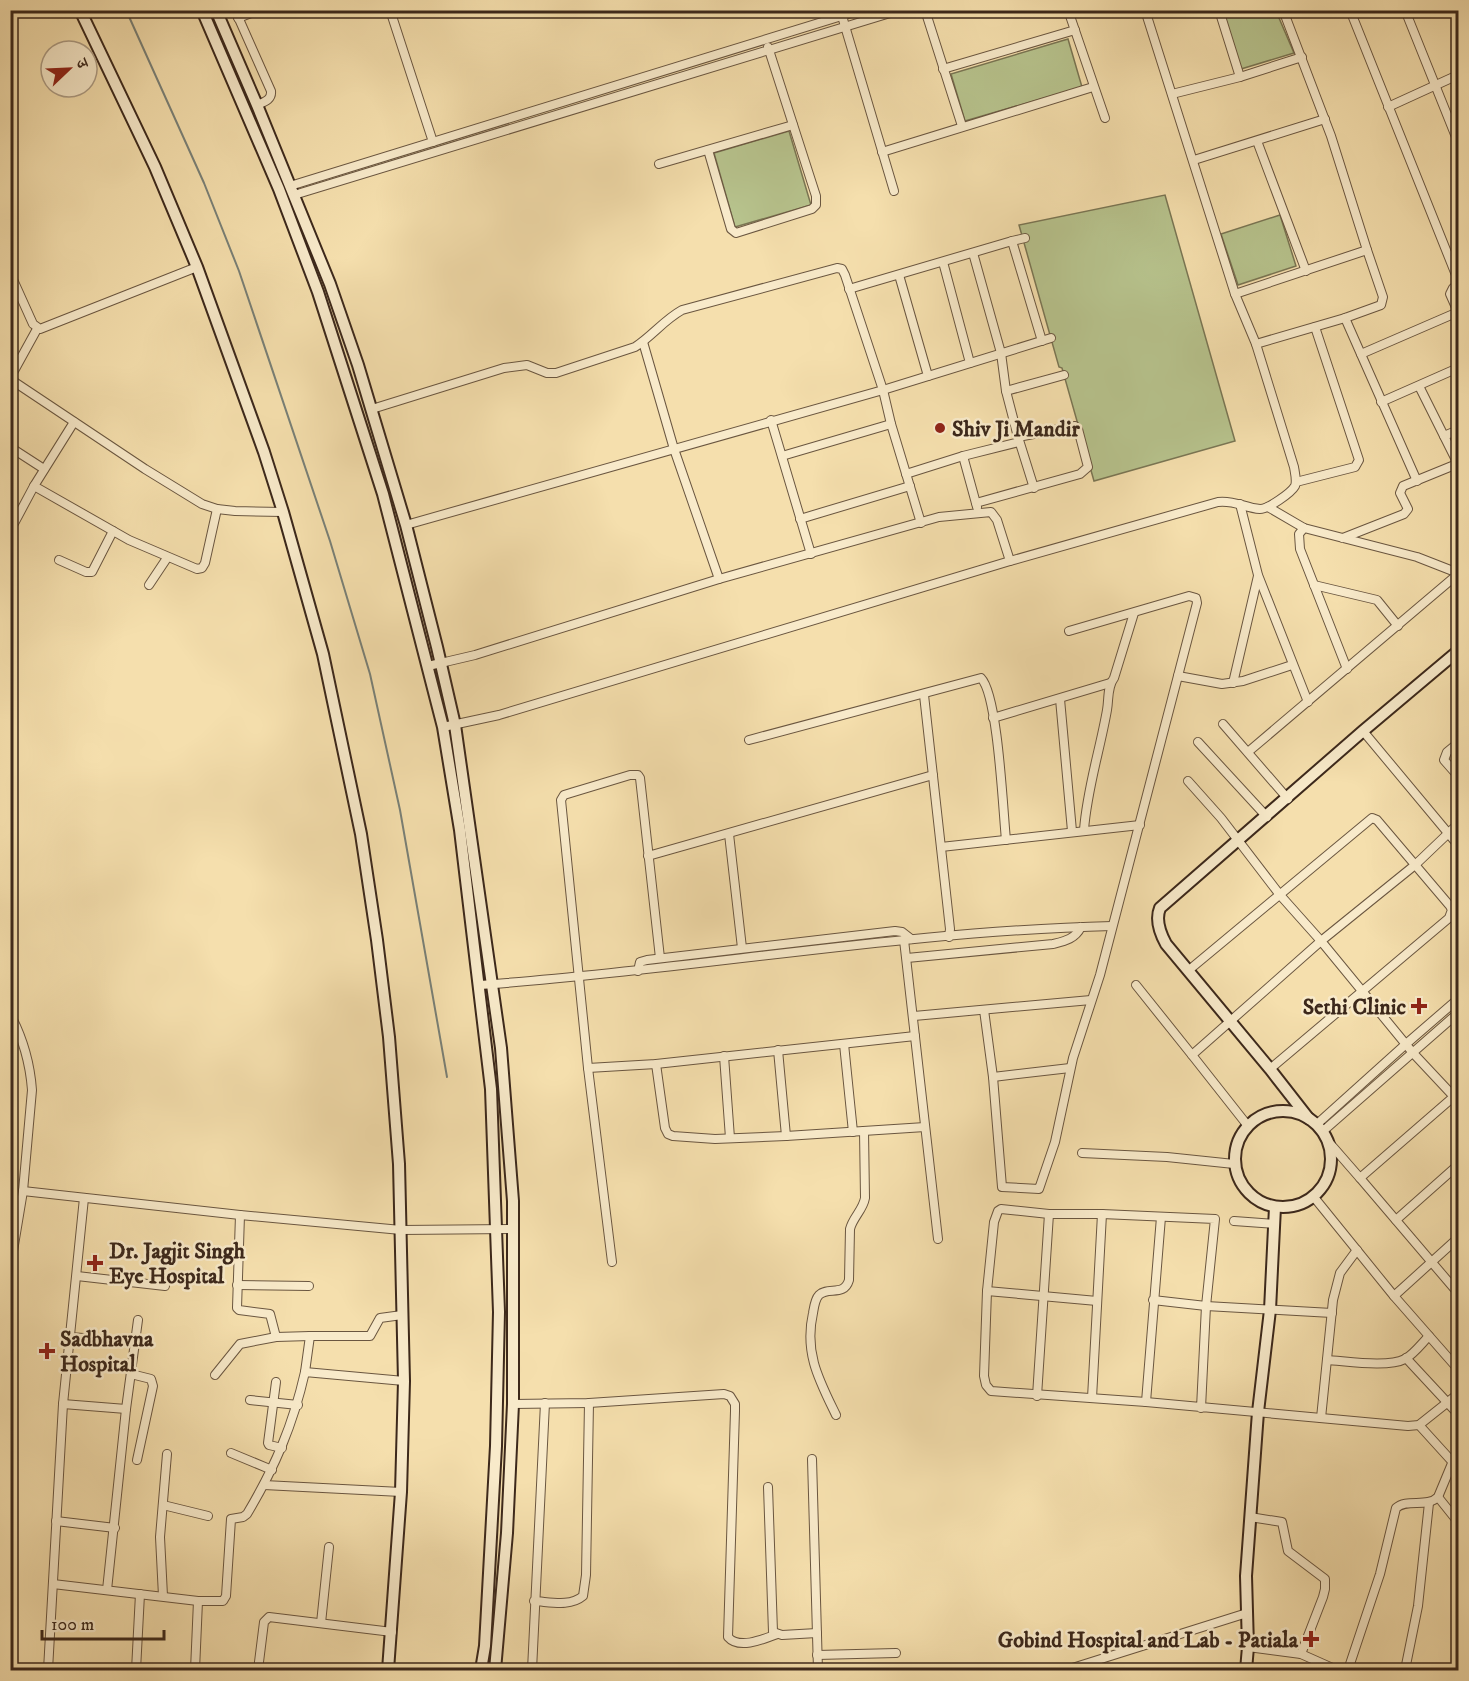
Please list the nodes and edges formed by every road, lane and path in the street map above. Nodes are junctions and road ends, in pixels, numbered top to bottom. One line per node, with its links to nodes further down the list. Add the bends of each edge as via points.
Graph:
1 (80, 10): 48 (main road, via 147,148)
2 (202, 10): 121 (main road, via 279,189 318,292 383,494)
3 (216, 10): 28 (main road)
4 (259, 10): 15 (street)
5 (390, 10): 35 (street)
6 (861, 10): 16 (street)
7 (900, 10): 17 (street)
8 (926, 10): 22 (street)
9 (1068, 10): 18 (street)
10 (1145, 10): 27 (street)
11 (1219, 10): 24 (street)
12 (1283, 10): 21 (street)
13 (1350, 10): 29 (street)
14 (1405, 10): 25 (street)
15 (236, 14): 28 (street, via 272,95)
16 (842, 16): 17 (street); 19 (street)
17 (845, 27): 20 (street); 38 (street)
18 (1075, 30): 22 (street); 26 (street)
19 (765, 39): 20 (street); 35 (street)
20 (769, 50): 32 (street); 41 (street)
21 (1302, 57): 24 (street); 31 (street)
22 (943, 69): 33 (street)
23 (1458, 75): 25 (street)
24 (1239, 76): 27 (street)
25 (1435, 86): 29 (street); 36 (street)
26 (1093, 87): 30 (street); 33 (street)
27 (1172, 94): 39 (street)
28 (257, 105): 41 (main road)
29 (1388, 107): 52 (street)
30 (1105, 118)
31 (1325, 119): 34 (street); 45 (street)
32 (792, 125): 37 (street); 37 (street, via 816,204 812,209 739,234 731,229)
33 (962, 126): 38 (street)
34 (1257, 141): 39 (street); 49 (street)
35 (433, 142): 41 (street)
36 (1458, 142)
37 (708, 150): 40 (street)
38 (882, 152): 42 (street)
39 (1194, 160): 55 (street)
40 (659, 164)
41 (292, 190): 75 (main road, via 330,284)
42 (894, 191)
43 (1025, 238): 44 (street)
44 (1012, 241): 46 (street); 61 (street)
45 (1367, 250): 49 (street); 57 (street, via 1383,301 1377,307)
46 (973, 253): 47 (street); 64 (street)
47 (943, 262): 51 (street); 66 (street)
48 (197, 267): 59 (street); 98 (main road)
49 (1306, 271): 55 (street)
50 (10, 273): 59 (street)
51 (899, 275): 54 (street); 69 (street)
52 (1458, 280)
53 (1458, 285): 56 (street, via 1450,294)
54 (849, 289): 62 (street, via 842,270 830,269 682,310); 72 (street)
55 (1235, 294): 63 (street)
56 (1458, 312): 65 (street)
57 (1345, 318): 58 (street); 65 (street)
58 (1315, 327): 63 (street); 89 (street, via 1359,460 1351,468)
59 (37, 329): 70 (street)
60 (1051, 338): 61 (street)
61 (1042, 341): 64 (street)
62 (643, 342): 75 (street, via 620,354 556,373 527,365 504,368); 83 (street)
63 (1256, 344): 89 (street)
64 (1001, 353): 66 (street); 73 (street)
65 (1361, 354): 74 (street)
66 (970, 363): 69 (street)
67 (1458, 368): 71 (street)
68 (1064, 375): 73 (street)
69 (928, 376): 72 (street)
70 (10, 378): 77 (street)
71 (1419, 386): 74 (street); 80 (street)
72 (883, 390): 76 (street); 78 (street)
73 (1006, 391): 81 (street)
74 (1381, 402): 88 (street)
75 (372, 409): 101 (main road)
76 (771, 420): 83 (street); 84 (street)
77 (74, 422): 86 (street); 96 (street, via 190,498)
78 (891, 424): 84 (street); 87 (street)
79 (1458, 430): 80 (street)
80 (1444, 436): 88 (street, via 1457,464)
81 (1019, 440): 85 (street); 92 (street); 92 (street, via 1068,426 1078,429 1087,470)
82 (10, 447): 86 (street)
83 (674, 448): 101 (street); 112 (street)
84 (782, 456): 99 (street)
85 (963, 456): 87 (street); 93 (street)
86 (44, 468): 90 (street)
87 (906, 474): 91 (street)
88 (1417, 481): 105 (street, via 1401,490 1408,509 1404,514)
89 (1296, 482): 95 (street, via 1291,491)
90 (34, 486): 103 (street); 104 (street)
91 (910, 486): 99 (street); 100 (street)
92 (1034, 488): 93 (street)
93 (976, 503): 97 (street)
94 (1240, 504): 95 (street); 109 (street, via 1218,502); 111 (street)
95 (1268, 507): 102 (street)
96 (217, 509): 98 (street); 107 (street, via 202,568 194,569)
97 (978, 512): 100 (street); 109 (street, via 995,516)
98 (284, 513): 214 (main road, via 323,654 361,834 389,1037)
99 (800, 519): 106 (street)
100 (921, 523): 106 (street)
101 (406, 525): 119 (main road)
102 (1304, 528): 105 (street); 114 (street, via 1298,541)
103 (10, 531)
104 (113, 531): 107 (street); 108 (street, via 92,572)
105 (1343, 538): 110 (street, via 1417,557)
106 (811, 554): 112 (street)
107 (167, 558): 113 (street)
108 (59, 560)
109 (1010, 561): 131 (street, via 510,712)
110 (1458, 573): 116 (street)
111 (1258, 575): 120 (street); 125 (street)
112 (719, 579): 119 (street)
113 (149, 585)
114 (1314, 585): 116 (street, via 1377,600); 122 (street)
115 (1134, 613): 117 (street); 123 (street, via 1189,596 1196,598); 124 (street)
116 (1398, 626): 122 (street)
117 (1069, 631)
118 (1458, 651): 132 (main road)
119 (441, 664): 121 (street); 131 (main road)
120 (1292, 665): 125 (street); 128 (street)
121 (428, 666): 131 (main road)
122 (1347, 669): 128 (street)
123 (1178, 676): 125 (street); 143 (street)
124 (1110, 683): 127 (street); 144 (street, via 1086,801)
125 (1233, 683)
126 (924, 695): 129 (street, via 981,678); 133 (street); 137 (street)
127 (1060, 699): 129 (street); 145 (street)
128 (1308, 702): 136 (street)
129 (993, 718): 148 (street)
130 (1223, 724): 136 (street)
131 (449, 726): 166 (main road); 167 (main road)
132 (1363, 731): 140 (main road); 146 (street)
133 (749, 740)
134 (1198, 742): 141 (street)
135 (1458, 743): 138 (street, via 1444,760)
136 (1248, 752): 140 (street)
137 (933, 775): 147 (street); 151 (street)
138 (1458, 776)
139 (1188, 781): 149 (street)
140 (1288, 798): 141 (main road)
141 (1267, 817): 149 (main road)
142 (1458, 824): 146 (street)
143 (1140, 825): 144 (street); 155 (street)
144 (1084, 830): 145 (street)
145 (1072, 831): 148 (street)
146 (1448, 833): 150 (street); 153 (street)
147 (729, 834): 152 (street); 160 (street)
148 (1006, 840): 151 (street)
149 (1239, 841): 154 (street); 164 (main road, via 1158,913 1166,944)
150 (1458, 845)
151 (941, 847): 157 (street)
152 (648, 856): 161 (street); 165 (street, via 638,775 562,797)
153 (1415, 865): 154 (street, via 1372,818); 159 (street); 169 (street, via 1450,906 1452,914)
154 (1280, 895): 159 (street); 164 (street)
155 (1112, 926): 156 (street); 171 (street)
156 (1081, 927): 157 (street); 162 (street, via 1071,939 1053,944)
157 (949, 937): 158 (street)
158 (908, 940): 160 (street, via 906,934 896,931); 162 (street); 163 (street)
159 (1321, 941): 169 (street); 176 (street)
160 (742, 948): 161 (street)
161 (660, 958): 163 (street, via 640,962)
162 (907, 958): 175 (street)
163 (638, 970): 165 (street)
164 (1189, 970): 176 (main road)
165 (578, 977): 167 (street); 185 (street)
166 (480, 984): 167 (street); 212 (main road, via 492,1089)
167 (492, 984): 213 (main road, via 501,1048)
168 (1137, 985): 182 (street)
169 (1362, 991): 179 (street); 187 (street)
170 (1458, 999): 179 (street)
171 (1091, 1000): 172 (street); 186 (street)
172 (984, 1010): 175 (street); 188 (street)
173 (1458, 1013): 181 (street)
174 (10, 1014): 201 (street, via 25,1049 32,1090)
175 (914, 1016): 177 (street)
176 (1230, 1021): 182 (street); 187 (main road)
177 (915, 1036): 178 (street); 191 (street)
178 (844, 1044): 180 (street); 194 (street)
179 (1406, 1044): 181 (street); 192 (street)
180 (778, 1050): 183 (street); 195 (street)
181 (1413, 1053): 189 (street); 192 (street)
182 (1192, 1055): 190 (street)
183 (724, 1056): 184 (street); 196 (street)
184 (656, 1064): 185 (street); 196 (street, via 668,1134)
185 (588, 1068): 218 (street)
186 (1070, 1068): 188 (street); 188 (street, via 1055,1142 1039,1189 1002,1187)
187 (1270, 1069): 192 (main road)
188 (993, 1077)
189 (1457, 1097): 200 (street)
190 (1248, 1126): 192 (main road, via 1277,1111 1294,1112); 198 (main road, via 1240,1138)
191 (925, 1127): 193 (street); 216 (street)
192 (1318, 1129): 200 (street); 202 (main road, via 1330,1160 1323,1186)
193 (864, 1131): 194 (street); 265 (street, via 865,1198 849,1229 848,1284 817,1297 812,1317 813,1364)
194 (853, 1132): 195 (street)
195 (786, 1136): 196 (street)
196 (730, 1138)
197 (1082, 1153): 198 (street)
198 (1234, 1164): 204 (main road, via 1248,1193)
199 (1458, 1166): 209 (street)
200 (1360, 1178): 209 (street)
201 (23, 1191): 203 (street); 220 (street)
202 (1313, 1196): 204 (main road, via 1295,1205); 217 (street)
203 (84, 1198): 207 (street); 221 (street)
204 (1275, 1207): 211 (main road)
205 (1049, 1214): 206 (street); 225 (street, via 998,1211); 227 (street)
206 (1102, 1214): 208 (street); 230 (street)
207 (240, 1215): 214 (street); 222 (street)
208 (1161, 1217): 229 (street); 231 (street, via 1215,1220)
209 (1396, 1220): 219 (street)
210 (1234, 1221): 211 (street)
211 (1274, 1224): 232 (main road)
212 (496, 1228): 213 (street); 214 (street); 308 (main road, via 500,1312 496,1446)
213 (512, 1229): 259 (main road)
214 (401, 1230): 234 (main road)
215 (1458, 1238): 219 (street)
216 (938, 1239)
217 (1357, 1250): 228 (street); 233 (street, via 1340,1273)
218 (612, 1262)
219 (1432, 1262): 226 (street); 228 (street)
220 (10, 1269)
221 (77, 1276): 223 (street); 236 (street)
222 (237, 1285): 224 (street); 239 (street, via 237,1308 270,1314)
223 (165, 1286)
224 (309, 1286)
225 (987, 1291): 227 (street); 250 (street, via 986,1385 991,1391)
226 (1458, 1293)
227 (1042, 1296): 230 (street); 250 (street)
228 (1394, 1296): 238 (street)
229 (1153, 1300): 231 (street); 254 (street)
230 (1097, 1301): 251 (street)
231 (1206, 1306): 232 (street); 261 (street)
232 (1270, 1310): 233 (street); 263 (main road)
233 (1332, 1313): 242 (street)
234 (402, 1315): 237 (street, via 380,1318 370,1336); 247 (main road)
235 (138, 1320): 245 (street)
236 (70, 1336): 240 (street); 258 (street)
237 (310, 1336): 239 (street); 244 (street)
238 (1429, 1336): 241 (street); 243 (street)
239 (276, 1337): 246 (street, via 240,1344)
240 (110, 1340)
241 (1406, 1358): 242 (street, via 1384,1363); 257 (street)
242 (1327, 1360): 266 (street)
243 (1458, 1369)
244 (305, 1372): 247 (street); 260 (street)
245 (131, 1374): 262 (street); 272 (street, via 151,1379 153,1386)
246 (215, 1375)
247 (404, 1381): 277 (main road)
248 (276, 1382): 253 (street)
249 (1458, 1394): 257 (street)
250 (1037, 1396): 251 (street)
251 (1092, 1398): 254 (street)
252 (250, 1400): 253 (street)
253 (273, 1402): 260 (street); 268 (street, via 268,1443)
254 (1146, 1402): 261 (street)
255 (545, 1403): 256 (street); 259 (street); 292 (street)
256 (589, 1403): 292 (street, via 583,1596 568,1604); 297 (street, via 730,1396 735,1411 728,1637 745,1642)
257 (1448, 1403): 264 (street); 267 (street)
258 (63, 1404): 262 (street); 283 (street)
259 (513, 1404): 309 (main road)
260 (298, 1405): 268 (street)
261 (1201, 1408): 263 (street)
262 (126, 1409): 285 (street)
263 (1258, 1412): 266 (street); 282 (main road)
264 (1458, 1414)
265 (836, 1415)
266 (1321, 1418): 267 (street)
267 (1419, 1425): 273 (street)
268 (282, 1448): 274 (street)
269 (231, 1453): 274 (street)
270 (167, 1454): 280 (street)
271 (812, 1459): 296 (street)
272 (137, 1461)
273 (1456, 1465): 278 (street)
274 (272, 1470): 275 (street)
275 (264, 1485): 277 (street); 291 (street, via 247,1514 231,1519 225,1598 220,1602)
276 (768, 1486): 297 (street, via 772,1627)
277 (401, 1492): 295 (main road)
278 (1438, 1497): 279 (street); 284 (street)
279 (1429, 1503): 317 (street, via 1402,1504 1396,1508 1380,1575); 318 (street, via 1418,1606)
280 (163, 1505): 281 (street); 290 (street)
281 (208, 1516)
282 (1250, 1517): 293 (main road); 301 (street, via 1282,1522 1288,1551 1325,1579 1323,1597)
283 (56, 1521): 285 (street); 287 (street)
284 (1458, 1522)
285 (115, 1528): 288 (street)
286 (329, 1547): 294 (street)
287 (52, 1584): 288 (street); 302 (street)
288 (107, 1590): 289 (street)
289 (140, 1594): 290 (street); 304 (street)
290 (163, 1596): 291 (street)
291 (198, 1601): 305 (street)
292 (534, 1601): 310 (street)
293 (1247, 1613): 298 (main road); 312 (street)
294 (321, 1623): 295 (street); 306 (street, via 266,1618)
295 (392, 1632): 307 (main road)
296 (817, 1633): 297 (street); 300 (street)
297 (777, 1635)
298 (1248, 1647): 301 (street); 315 (main road)
299 (896, 1653): 300 (street)
300 (817, 1654): 311 (street)
301 (1301, 1654): 316 (street)
302 (48, 1670): 303 (street)
303 (75, 1671)
304 (136, 1671)
305 (195, 1671)
306 (258, 1671)
307 (388, 1671)
308 (481, 1671)
309 (495, 1671)
310 (532, 1671)
311 (818, 1671)
312 (1066, 1671)
313 (1174, 1671): 314 (street)
314 (1184, 1671)
315 (1246, 1671)
316 (1337, 1671)
317 (1348, 1671)
318 (1405, 1671)

